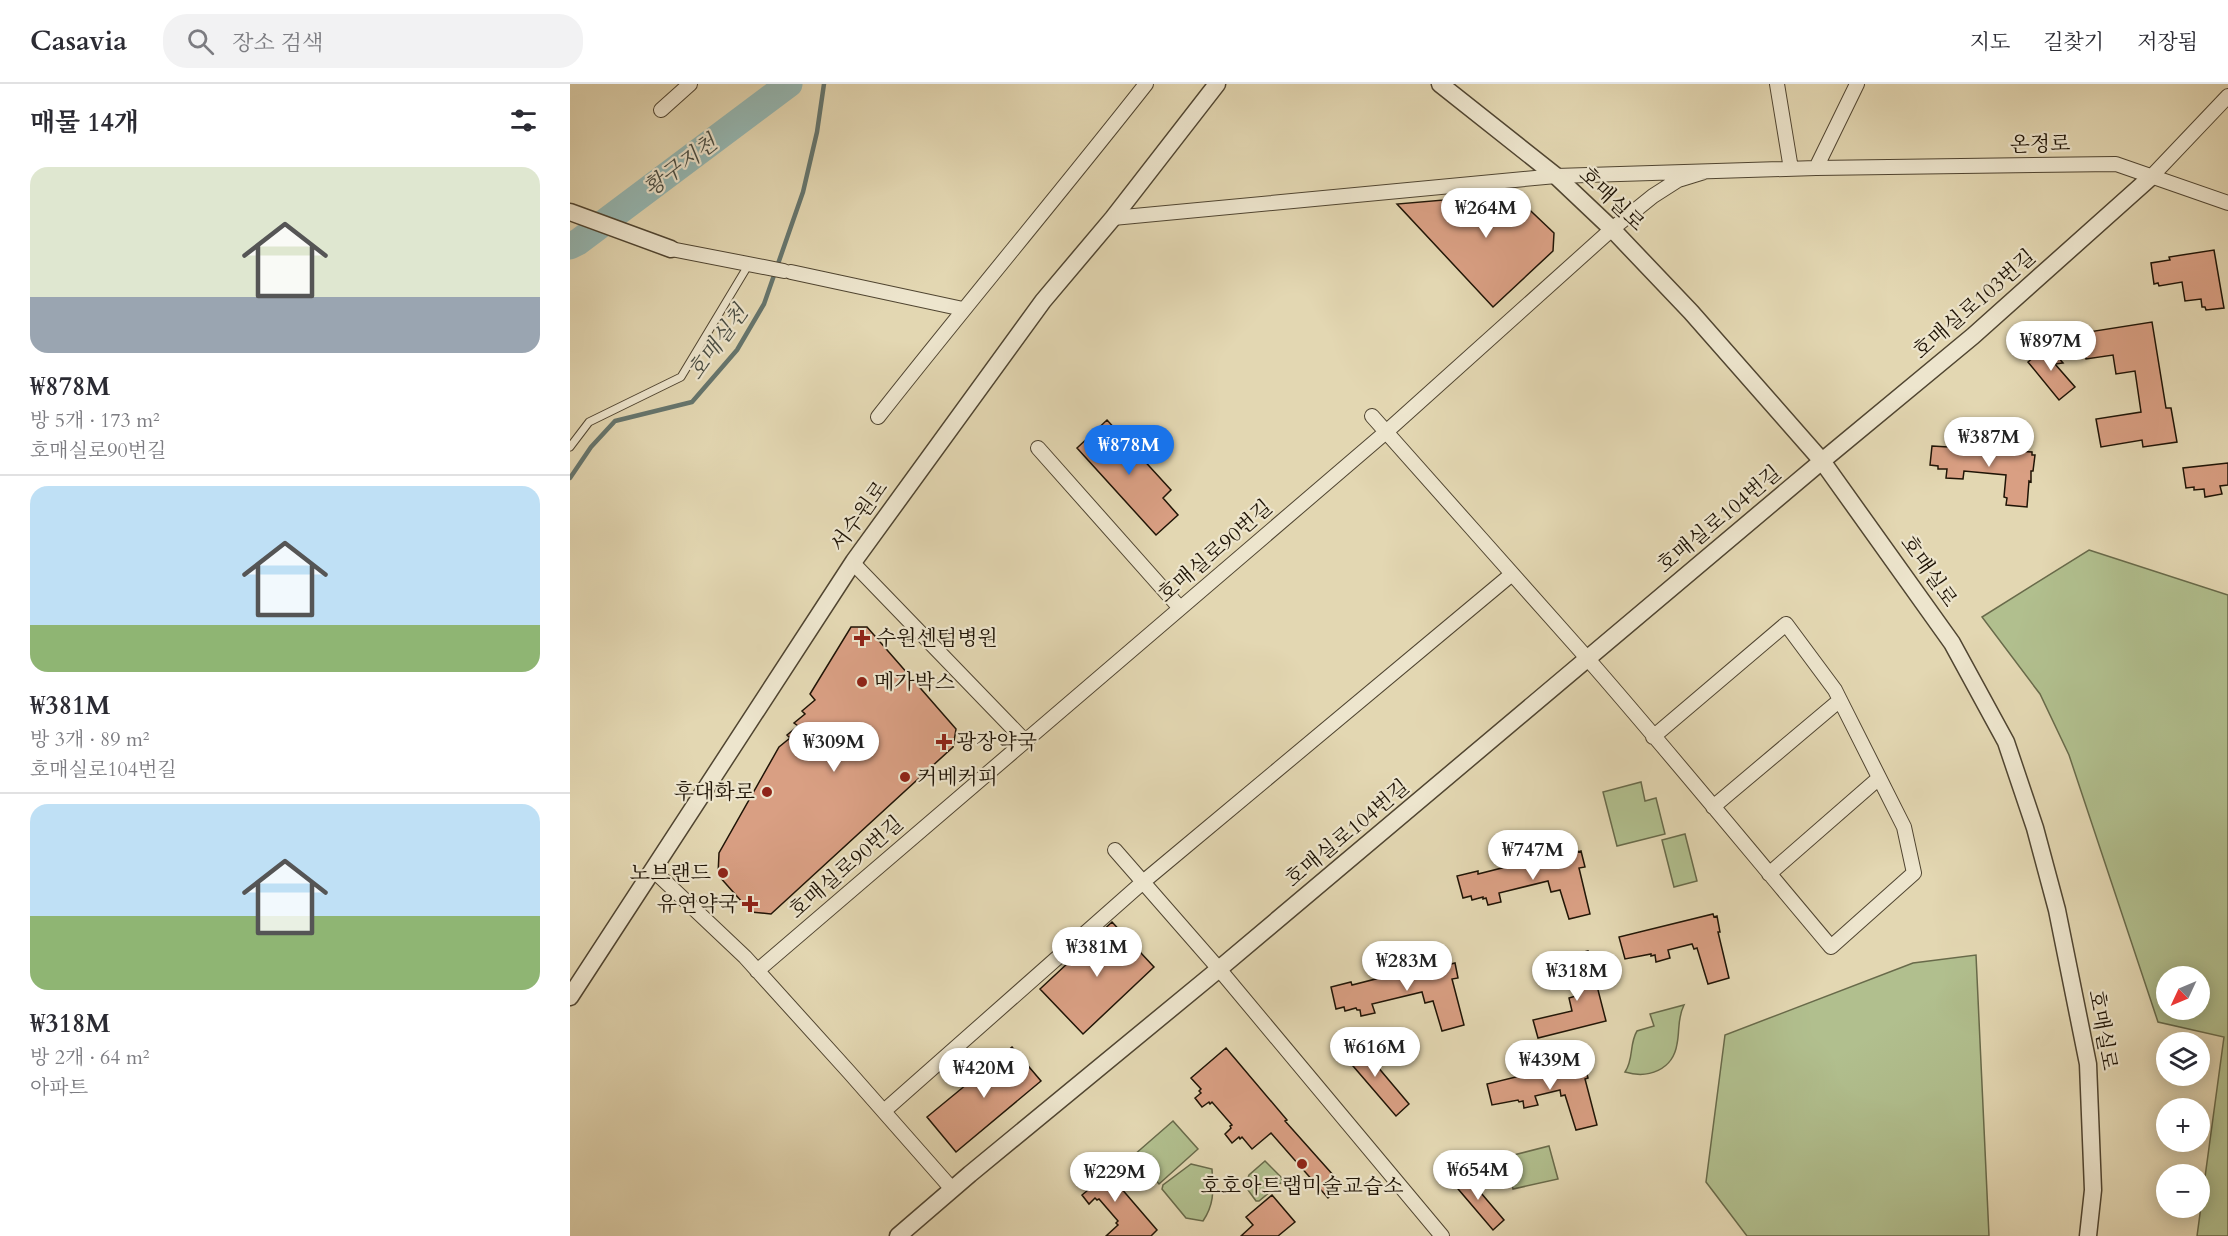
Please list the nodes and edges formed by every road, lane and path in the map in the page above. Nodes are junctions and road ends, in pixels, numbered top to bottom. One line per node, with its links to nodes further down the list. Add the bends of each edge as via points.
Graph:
1 (690, 84): 8 (street)
2 (1146, 84): 20 (street)
3 (1217, 84): 16 (street, 서수원로)
4 (1440, 84): 12 (street, 호매실로)
5 (1777, 84): 10 (street)
6 (1857, 84): 9 (street)
7 (2228, 96): 13 (street)
8 (661, 110)
9 (1816, 168): 10 (street, 온정로); 13 (street, 온정로, via 2116,164)
10 (1791, 169): 11 (street, 온정로)
11 (1704, 172): 12 (street, 온정로); 17 (street, 호매실로90번길, via 1678,180)
12 (1556, 176): 16 (street, 온정로); 17 (street, 호매실로)
13 (2151, 177): 14 (street, 온정로); 26 (street, 호매실로103번길, via 1974,336)
14 (2228, 203)
15 (571, 213): 18 (street)
16 (1113, 218): 27 (street, 서수원로, via 1043,301)
17 (1612, 229): 23 (street, 호매실로90번길); 26 (street, 호매실로)
18 (671, 249): 19 (street)
19 (754, 265): 20 (street); 24 (lane, via 681,377 589,422)
20 (963, 309): 22 (street)
21 (1372, 416): 23 (street)
22 (878, 417)
23 (1386, 432): 28 (street); 29 (street, 호매실로90번길)
24 (570, 447)
25 (1038, 448): 29 (street)
26 (1822, 461): 30 (street, 호매실로104번길); 47 (street, 호매실로, via 1953,643 2006,742 2057,910 2088,1064 2093,1190)
27 (853, 563): 33 (street); 37 (street, 서수원로)
28 (1512, 574): 30 (street); 39 (street)
29 (1180, 608): 33 (street, 호매실로90번길)
30 (1588, 660): 32 (street); 40 (street, 호매실로104번길)
31 (1840, 700): 32 (street, via 1786,624); 34 (street); 35 (street)
32 (1653, 737): 35 (street)
33 (1025, 741): 41 (street, 호매실로90번길)
34 (1880, 778): 38 (street); 38 (street, via 1904,827 1914,873 1831,947)
35 (1713, 807): 38 (street)
36 (1115, 850): 39 (street)
37 (653, 870): 41 (street); 42 (street, 서수원로)
38 (1769, 873)
39 (1143, 882): 40 (street); 43 (street)
40 (1219, 969): 44 (street, 호매실로104번길); 46 (street)
41 (757, 971): 43 (street)
42 (570, 997)
43 (884, 1111): 44 (street)
44 (952, 1189): 45 (street, 호매실로104번길)
45 (898, 1236)
46 (1442, 1236)
47 (2088, 1236)

